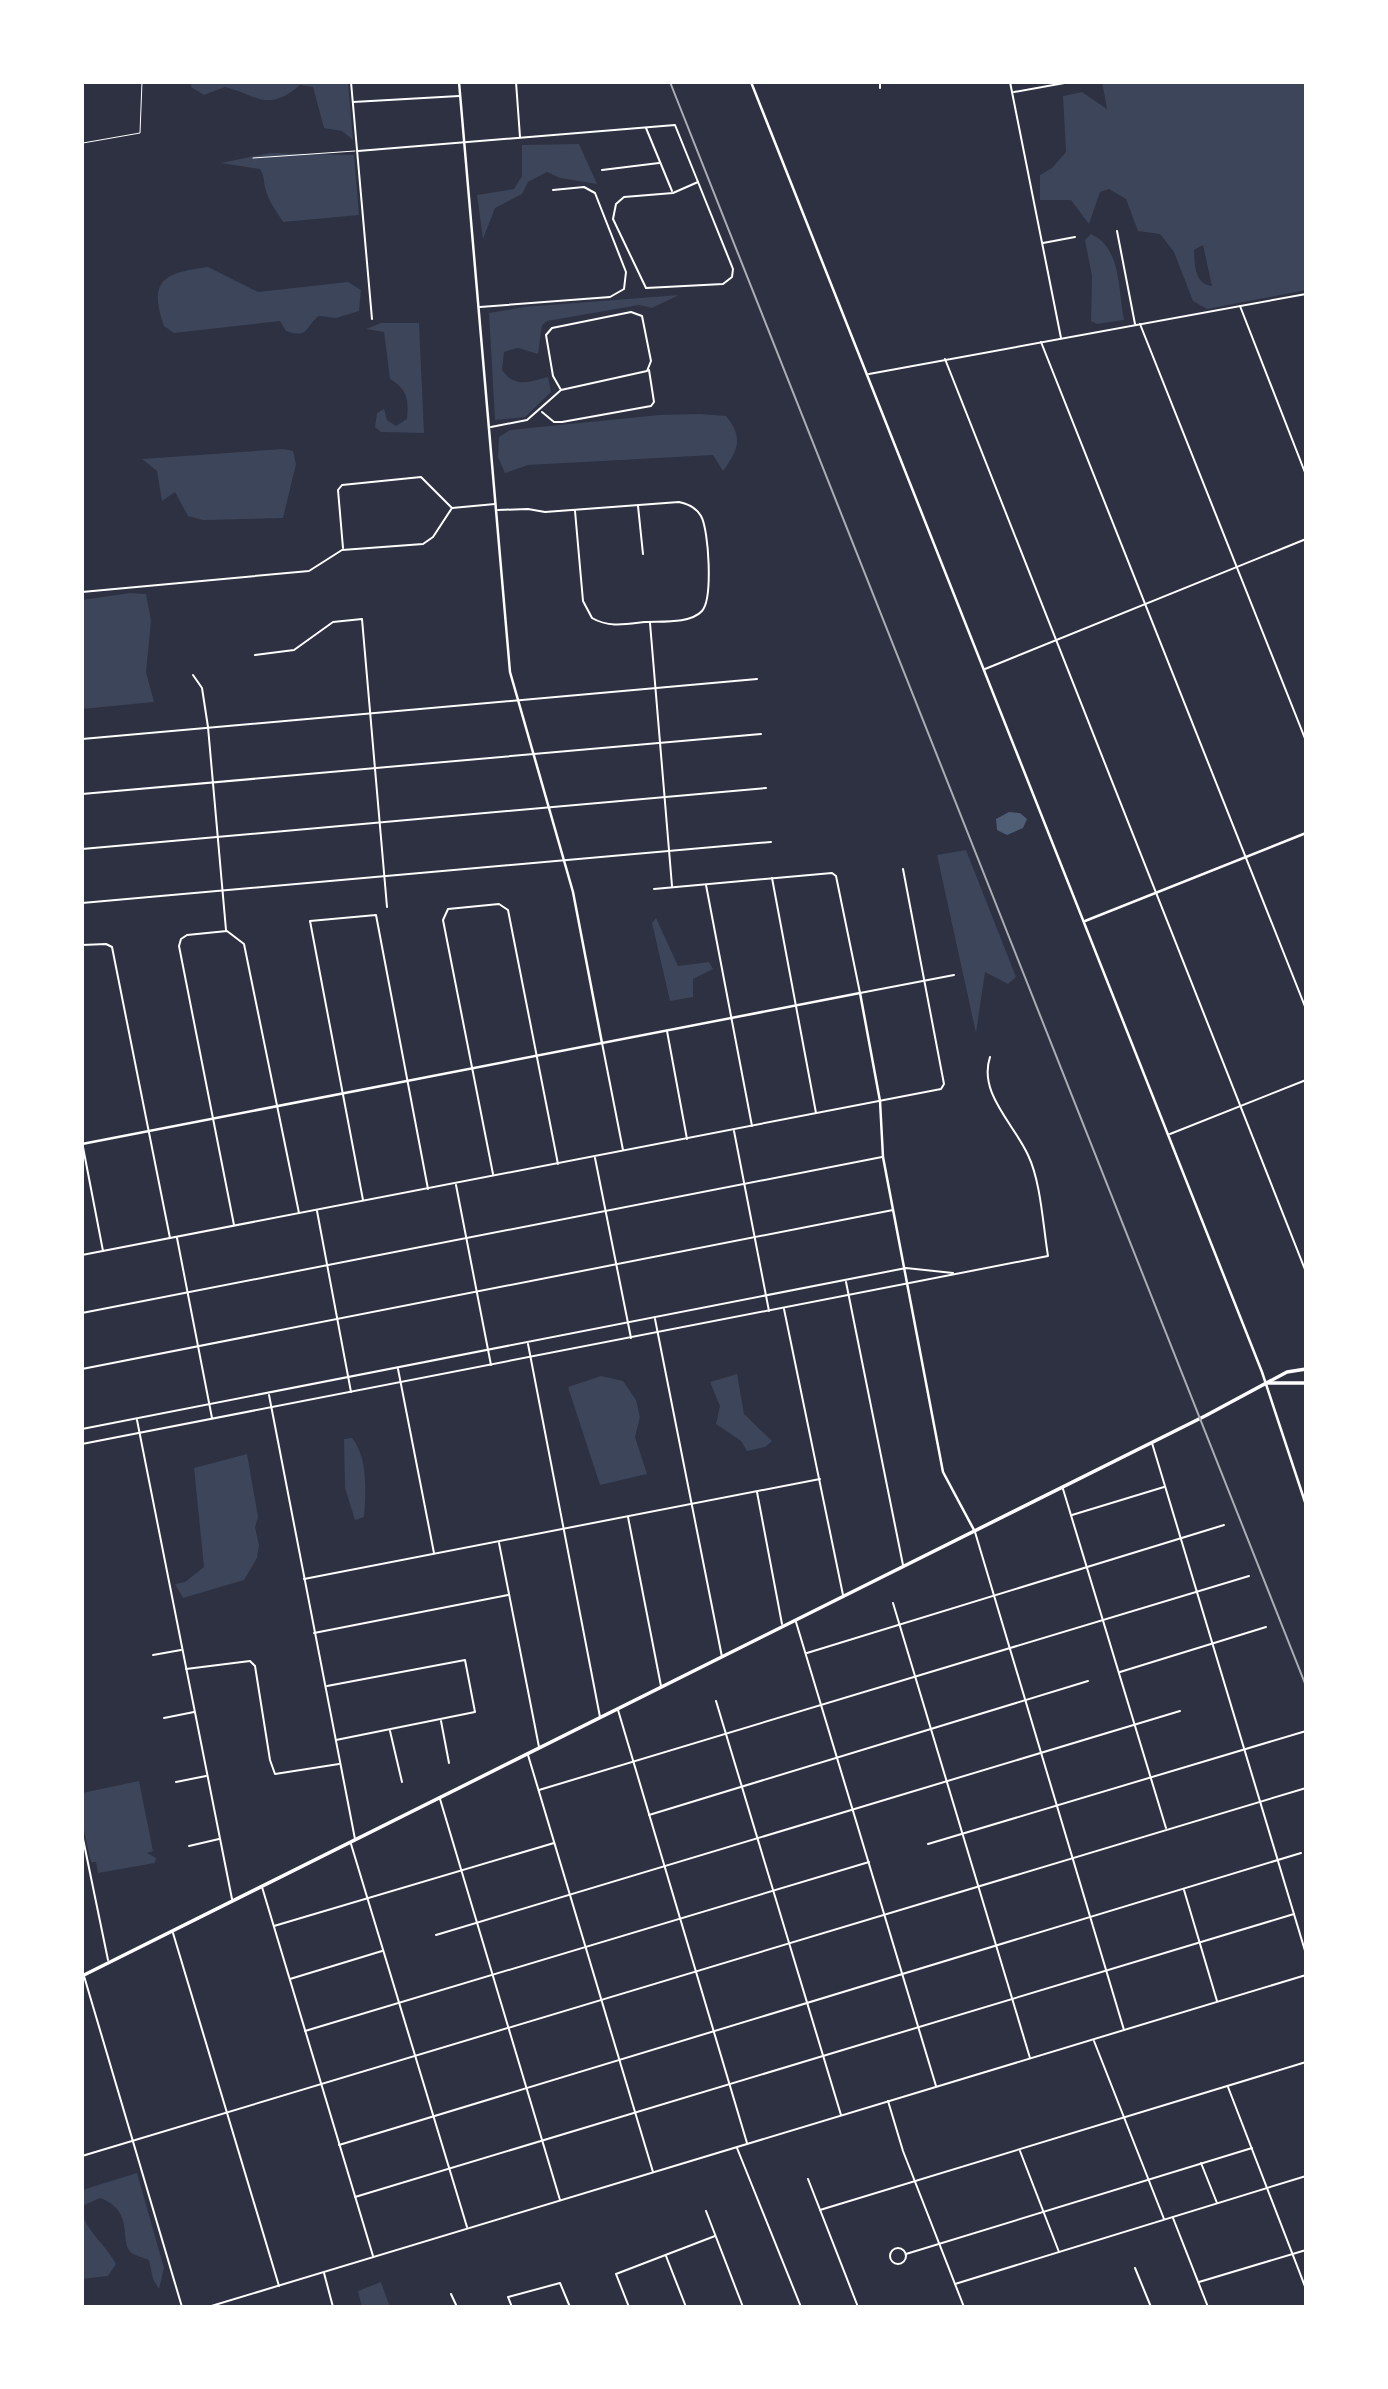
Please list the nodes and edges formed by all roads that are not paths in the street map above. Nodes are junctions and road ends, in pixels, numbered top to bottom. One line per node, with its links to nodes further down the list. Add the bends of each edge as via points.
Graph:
1 (142, 82): 16 (lane, via 140,133)
2 (352, 82): 12 (street)
3 (459, 82): 11 (street)
4 (516, 82): 14 (street)
5 (751, 82): 37 (street)
6 (880, 82): 9 (street)
7 (1010, 82): 10 (street)
8 (1070, 82): 10 (street)
9 (880, 88)
10 (1013, 92): 26 (street)
11 (460, 96): 12 (street); 15 (street)
12 (353, 102): 17 (street)
13 (646, 127): 14 (street); 19 (street); 21 (street, via 677,126)
14 (520, 138): 15 (street)
15 (465, 142): 17 (street); 29 (street)
16 (83, 144)
17 (358, 151): 18 (lane); 30 (street)
18 (253, 158)
19 (660, 162): 20 (street); 23 (street)
20 (602, 170)
21 (698, 182): 23 (street); 23 (street, via 733,270 726,283 653,289 642,284 613,219 614,208 624,197)
22 (553, 190): 29 (street, via 584,187 595,193 626,272 624,289 610,297)
23 (673, 192)
24 (1117, 231): 32 (street)
25 (1075, 237): 26 (street)
26 (1042, 243): 33 (street)
27 (1306, 294): 28 (street)
28 (1239, 305): 31 (street); 41 (street)
29 (480, 307): 40 (street)
30 (372, 319)
31 (1140, 324): 32 (street); 50 (street)
32 (1135, 325): 33 (street)
33 (1061, 338): 34 (street)
34 (1041, 342): 35 (street); 52 (street)
35 (945, 359): 37 (street); 54 (street)
36 (649, 369): 38 (street); 38 (street, via 651,361 638,313 556,326 546,335 553,376); 39 (street, via 651,406 562,422 554,422)
37 (867, 374): 56 (street)
38 (561, 390): 39 (street)
39 (541, 411): 40 (street, via 523,422)
40 (490, 427): 42 (street)
41 (1306, 475)
42 (496, 504): 44 (street); 45 (street)
43 (638, 505): 46 (street); 49 (street); 53 (street, via 688,504 704,524 708,603 695,616)
44 (452, 508): 48 (street, via 424,544); 48 (street, via 421,477 342,485 338,490)
45 (497, 510): 46 (street); 60 (street, via 510,671)
46 (575, 511): 53 (street, via 586,610 592,618 608,624)
47 (1306, 539): 50 (street)
48 (342, 550): 51 (street, via 309,571)
49 (643, 554)
50 (1236, 567): 52 (street); 65 (street)
51 (82, 592)
52 (1145, 603): 54 (street); 80 (street)
53 (650, 622): 59 (street)
54 (1055, 639): 56 (street); 89 (street)
55 (255, 656): 61 (street, via 294,650 333,622 362,619)
56 (985, 669): 92 (street)
57 (193, 675): 62 (street, via 202,688)
58 (757, 680): 59 (street)
59 (656, 688): 60 (street); 66 (street)
60 (518, 699): 61 (street); 67 (street)
61 (371, 712): 62 (street); 68 (street)
62 (208, 727): 64 (street); 69 (street)
63 (761, 734): 66 (street)
64 (82, 739)
65 (1306, 741)
66 (660, 743): 67 (street); 72 (street)
67 (533, 753): 68 (street); 73 (street)
68 (376, 767): 69 (street); 74 (street)
69 (212, 782): 71 (street); 76 (street)
70 (766, 788): 72 (street)
71 (82, 794)
72 (665, 796): 73 (street); 79 (street)
73 (548, 807): 74 (street); 81 (street)
74 (381, 821): 76 (street); 83 (street)
75 (1306, 833): 80 (street)
76 (217, 836): 78 (street); 88 (street)
77 (771, 842): 79 (street)
78 (82, 849)
79 (669, 850): 81 (street); 86 (street)
80 (1246, 857): 89 (street); 99 (street)
81 (563, 859): 83 (street); 102 (street)
82 (903, 869): 96 (street)
83 (385, 876): 88 (street); 91 (street)
84 (771, 877): 85 (street); 97 (street, via 834,873); 98 (street)
85 (706, 884): 86 (street); 100 (street)
86 (673, 887): 87 (street)
87 (654, 889)
88 (222, 891): 90 (street); 93 (street)
89 (1156, 893): 92 (street); 111 (street)
90 (82, 903)
91 (387, 907)
92 (1085, 921): 117 (street)
93 (227, 931): 110 (street, via 244,944); 113 (street, via 187,935 179,944)
94 (82, 945): 115 (street, via 112,947)
95 (954, 975): 96 (street)
96 (925, 981): 97 (street); 109 (street, via 944,1084 942,1089)
97 (860, 993): 98 (street); 109 (street)
98 (796, 1005): 100 (street); 112 (street)
99 (1306, 1009)
100 (731, 1017): 101 (street); 114 (street)
101 (667, 1030): 102 (street); 118 (street)
102 (602, 1043): 103 (street); 120 (street)
103 (537, 1056): 105 (street); 105 (street, via 505,906 448,909 444,915); 123 (street)
104 (990, 1057): 144 (street, via 991,1091 1032,1165 1048,1256)
105 (472, 1068): 107 (street); 124 (street)
106 (1306, 1080): 111 (street)
107 (407, 1081): 108 (street); 108 (street, via 376,915 310,920); 127 (street)
108 (343, 1093): 110 (street); 128 (street)
109 (880, 1101): 112 (street); 122 (street)
110 (278, 1105): 113 (street); 132 (street)
111 (1241, 1106): 117 (street); 143 (street)
112 (817, 1114): 114 (street)
113 (214, 1118): 115 (street); 133 (street)
114 (752, 1126): 116 (street)
115 (149, 1130): 119 (street); 137 (street)
116 (734, 1130): 118 (street); 125 (street)
117 (1169, 1134): 170 (street)
118 (687, 1139): 120 (street)
119 (82, 1143): 138 (street)
120 (623, 1151): 121 (street)
121 (595, 1157): 123 (street); 130 (street)
122 (883, 1157): 125 (street); 131 (street)
123 (558, 1165): 124 (street)
124 (493, 1176): 126 (street)
125 (745, 1183): 130 (street); 135 (street)
126 (456, 1184): 127 (street); 136 (street)
127 (428, 1189): 128 (street)
128 (364, 1201): 129 (street)
129 (316, 1210): 132 (street); 141 (street)
130 (605, 1210): 136 (street); 140 (street)
131 (894, 1210): 135 (street); 142 (street)
132 (299, 1214): 133 (street)
133 (234, 1226): 134 (street)
134 (176, 1237): 137 (street); 148 (street)
135 (755, 1237): 140 (street); 150 (street)
136 (466, 1238): 141 (street); 147 (street)
137 (170, 1239): 138 (street)
138 (103, 1251): 139 (street)
139 (82, 1255)
140 (616, 1264): 147 (street); 156 (street)
141 (327, 1265): 148 (street); 154 (street)
142 (904, 1268): 144 (street); 145 (street); 146 (street)
143 (1306, 1272)
144 (954, 1273): 146 (street)
145 (846, 1281): 149 (street); 150 (street)
146 (907, 1284): 149 (street); 191 (street, via 943,1472)
147 (476, 1291): 154 (street); 161 (street)
148 (187, 1292): 153 (street); 160 (street)
149 (848, 1295): 151 (street); 195 (street)
150 (766, 1297): 152 (street); 155 (street)
151 (784, 1308): 152 (street); 181 (street)
152 (769, 1311): 157 (street)
153 (82, 1313)
154 (337, 1318): 160 (street); 167 (street)
155 (655, 1319): 156 (street); 157 (street)
156 (628, 1324): 158 (street); 159 (street)
157 (658, 1333): 158 (street); 185 (street)
158 (631, 1338): 162 (street)
159 (528, 1343): 161 (street); 162 (street)
160 (197, 1346): 165 (street); 173 (street)
161 (488, 1351): 163 (street); 164 (street)
162 (530, 1357): 163 (street); 190 (street)
163 (491, 1365): 168 (street)
164 (398, 1368): 167 (street); 168 (street)
165 (82, 1369)
166 (1306, 1369): 170 (main road)
167 (349, 1378): 171 (street); 172 (street)
168 (401, 1382): 171 (street); 194 (street)
169 (1306, 1382): 170 (main road)
170 (1266, 1383): 179 (main road); 186 (street)
171 (351, 1392): 174 (street)
172 (269, 1394): 173 (street); 174 (street)
173 (209, 1405): 175 (street); 176 (street)
174 (271, 1407): 176 (street); 198 (street)
175 (137, 1419): 177 (street); 178 (street)
176 (212, 1419): 178 (street)
177 (82, 1429)
178 (140, 1433): 180 (street); 212 (street)
179 (1152, 1443): 182 (main road); 183 (street)
180 (82, 1444)
181 (820, 1479): 184 (street); 202 (street)
182 (1062, 1487): 187 (street); 191 (main road)
183 (1165, 1487): 187 (street); 192 (street)
184 (756, 1491): 185 (street); 207 (street)
185 (692, 1503): 188 (street); 215 (street)
186 (1306, 1505)
187 (1071, 1515): 196 (street)
188 (628, 1516): 190 (street); 221 (street)
189 (1224, 1525): 192 (street)
190 (564, 1528): 193 (street); 229 (street)
191 (975, 1531): 195 (main road); 201 (street)
192 (1181, 1539): 196 (street); 199 (street)
193 (499, 1542): 194 (street); 200 (street)
194 (435, 1554): 198 (street)
195 (903, 1567): 202 (main road)
196 (1087, 1567): 201 (street); 204 (street)
197 (1249, 1576): 199 (street)
198 (304, 1579): 209 (street)
199 (1197, 1591): 204 (street); 210 (street)
200 (509, 1595): 209 (street); 237 (street)
201 (993, 1596): 206 (street); 211 (street)
202 (844, 1597): 205 (main road)
203 (893, 1603): 206 (street)
204 (1102, 1620): 211 (street); 217 (street)
205 (796, 1621): 207 (main road); 213 (street)
206 (898, 1624): 213 (street); 218 (street)
207 (783, 1627): 215 (main road)
208 (1266, 1628): 210 (street)
209 (314, 1633): 220 (street)
210 (1212, 1644): 217 (street); 238 (street)
211 (1009, 1648): 218 (street); 222 (street)
212 (182, 1650): 214 (street); 216 (street)
213 (806, 1653): 224 (street)
214 (153, 1656)
215 (722, 1658): 221 (main road)
216 (186, 1669): 227 (street); 244 (street, via 250,1661 255,1666 275,1773)
217 (1118, 1672): 231 (street)
218 (915, 1677): 224 (street); 232 (street)
219 (1088, 1681): 222 (street)
220 (326, 1686): 230 (street, via 465,1660 475,1712); 236 (street)
221 (661, 1688): 225 (main road)
222 (1025, 1700): 232 (street); 239 (street)
223 (716, 1701): 235 (street)
224 (821, 1705): 235 (street); 241 (street)
225 (618, 1710): 229 (main road); 242 (street)
226 (1180, 1711): 231 (street)
227 (195, 1712): 228 (street); 245 (street)
228 (164, 1718)
229 (600, 1718): 237 (main road)
230 (441, 1720): 233 (street); 243 (street)
231 (1134, 1724): 239 (street); 246 (street)
232 (931, 1729): 241 (street); 247 (street)
233 (390, 1730): 236 (street); 249 (street)
234 (1306, 1731): 238 (street)
235 (727, 1734): 242 (street); 250 (street)
236 (336, 1740): 244 (street)
237 (540, 1748): 240 (main road)
238 (1244, 1748): 246 (street); 254 (street)
239 (1041, 1753): 247 (street); 255 (street)
240 (528, 1755): 252 (street); 253 (main road)
241 (837, 1758): 250 (street); 256 (street)
242 (633, 1762): 252 (street); 257 (street)
243 (449, 1763)
244 (340, 1764): 263 (street)
245 (207, 1776): 248 (street); 262 (street)
246 (1150, 1776): 255 (street); 258 (street)
247 (947, 1781): 256 (street); 260 (street)
248 (176, 1782)
249 (402, 1782)
250 (743, 1786): 257 (street); 261 (street)
251 (1306, 1788): 254 (street)
252 (539, 1790): 264 (street)
253 (440, 1798): 263 (main road); 272 (street)
254 (1260, 1802): 258 (street); 270 (street)
255 (1056, 1805): 260 (street); 268 (street)
256 (854, 1810): 261 (street); 269 (street)
257 (649, 1815): 271 (street)
258 (1166, 1829): 268 (street)
259 (82, 1834): 294 (street)
260 (962, 1834): 265 (street); 274 (street)
261 (759, 1838): 271 (street); 275 (street)
262 (220, 1839): 266 (street); 279 (street)
263 (353, 1842): 273 (main road); 278 (street)
264 (555, 1843): 272 (street); 277 (street)
265 (928, 1844)
266 (189, 1846)
267 (1301, 1853): 270 (street)
268 (1073, 1857): 274 (street); 283 (street)
269 (869, 1862): 275 (street); 281 (street)
270 (1278, 1862): 276 (street); 280 (street)
271 (665, 1867): 277 (street); 282 (street)
272 (462, 1871): 278 (street); 284 (street)
273 (262, 1887): 279 (main road); 285 (street)
274 (979, 1887): 281 (street); 290 (street)
275 (775, 1890): 282 (street); 289 (street)
276 (1184, 1890): 283 (street); 288 (street)
277 (571, 1895): 284 (street); 291 (street)
278 (368, 1899): 285 (street); 292 (street)
279 (232, 1901): 286 (main road)
280 (1294, 1914): 288 (street); 293 (street)
281 (884, 1915): 289 (street); 300 (street)
282 (680, 1919): 291 (street); 296 (street)
283 (1091, 1919): 290 (street); 295 (street)
284 (477, 1923): 287 (street); 297 (street)
285 (274, 1926): 301 (street)
286 (173, 1931): 294 (main road); 324 (street)
287 (436, 1935)
288 (1200, 1942): 295 (street); 304 (street)
289 (790, 1944): 296 (street); 306 (street)
290 (997, 1947): 300 (street); 302 (street)
291 (587, 1948): 297 (street); 303 (street)
292 (383, 1951): 301 (street); 305 (street)
293 (1306, 1954)
294 (108, 1962): 299 (main road)
295 (1106, 1970): 302 (street); 310 (street)
296 (696, 1972): 303 (street); 311 (street)
297 (493, 1975): 305 (street); 308 (street)
298 (1306, 1975): 304 (street)
299 (83, 1976): 329 (street)
300 (903, 1976): 306 (street); 307 (street)
301 (289, 1979): 309 (street)
302 (1012, 2000): 307 (street); 315 (street)
303 (603, 2001): 308 (street); 316 (street)
304 (1218, 2002): 310 (street)
305 (399, 2003): 309 (street); 313 (street)
306 (808, 2004): 311 (street); 314 (street)
307 (918, 2028): 314 (street); 321 (street)
308 (509, 2029): 313 (street); 322 (street)
309 (305, 2031): 318 (street)
310 (1124, 2031): 312 (street)
311 (715, 2033): 316 (street); 319 (street)
312 (1094, 2040): 315 (street); 328 (street)
313 (416, 2057): 318 (street); 327 (street)
314 (824, 2057): 319 (street); 326 (street)
315 (1030, 2059): 321 (street)
316 (620, 2061): 322 (street); 325 (street)
317 (1306, 2062): 320 (street)
318 (321, 2085): 324 (street); 332 (street)
319 (730, 2085): 325 (street); 331 (street)
320 (1228, 2086): 328 (street); 334 (street)
321 (936, 2087): 323 (street)
322 (527, 2089): 327 (street); 330 (street)
323 (888, 2101): 326 (street); 343 (street)
324 (227, 2113): 329 (street); 366 (street)
325 (636, 2113): 330 (street); 339 (street)
326 (842, 2116): 331 (street)
327 (434, 2117): 332 (street); 338 (street)
328 (1124, 2117): 335 (street); 342 (street)
329 (133, 2141): 336 (street); 369 (street)
330 (543, 2141): 338 (street); 346 (street)
331 (748, 2144): 333 (street)
332 (339, 2145): 345 (street)
333 (737, 2147): 339 (street); 378 (street)
334 (1252, 2148): 337 (street); 344 (street)
335 (1019, 2150): 343 (street); 350 (street)
336 (82, 2156)
337 (1201, 2163): 342 (street); 347 (street)
338 (449, 2169): 345 (street); 353 (street)
339 (654, 2173): 346 (street)
340 (1306, 2176): 344 (street)
341 (808, 2179): 348 (street)
342 (1149, 2179): 350 (street); 352 (street)
343 (915, 2183): 348 (street); 355 (street)
344 (1267, 2188): 347 (street); 359 (street)
345 (355, 2197): 361 (street)
346 (561, 2201): 353 (street)
347 (1217, 2204): 351 (street)
348 (820, 2210): 379 (street)
349 (706, 2211): 354 (street)
350 (1044, 2211): 355 (street); 357 (street)
351 (1173, 2217): 352 (street); 364 (street)
352 (1164, 2220): 357 (street)
353 (467, 2229): 361 (street)
354 (715, 2236): 360 (street); 377 (street)
355 (940, 2244): 358 (street); 365 (street)
356 (1306, 2249): 359 (street)
357 (1059, 2252): 365 (street)
358 (906, 2254): 358 (street, via 900,2264 890,2257 895,2248)
359 (1292, 2254): 364 (street); 367 (street)
360 (665, 2255): 375 (street, via 616,2274); 376 (street)
361 (373, 2257): 363 (street)
362 (1135, 2268): 381 (street)
363 (323, 2272): 366 (street); 371 (street)
364 (1199, 2282): 382 (street)
365 (955, 2284): 380 (street)
366 (279, 2286): 370 (street)
367 (1306, 2289)
368 (451, 2294): 372 (street)
369 (182, 2307)
370 (208, 2307)
371 (333, 2307)
372 (457, 2307)
373 (512, 2307): 374 (street, via 508,2297 560,2283)
374 (570, 2307)
375 (629, 2307)
376 (686, 2307)
377 (743, 2307)
378 (801, 2307)
379 (858, 2307)
380 (964, 2307)
381 (1151, 2307)
382 (1209, 2307)

